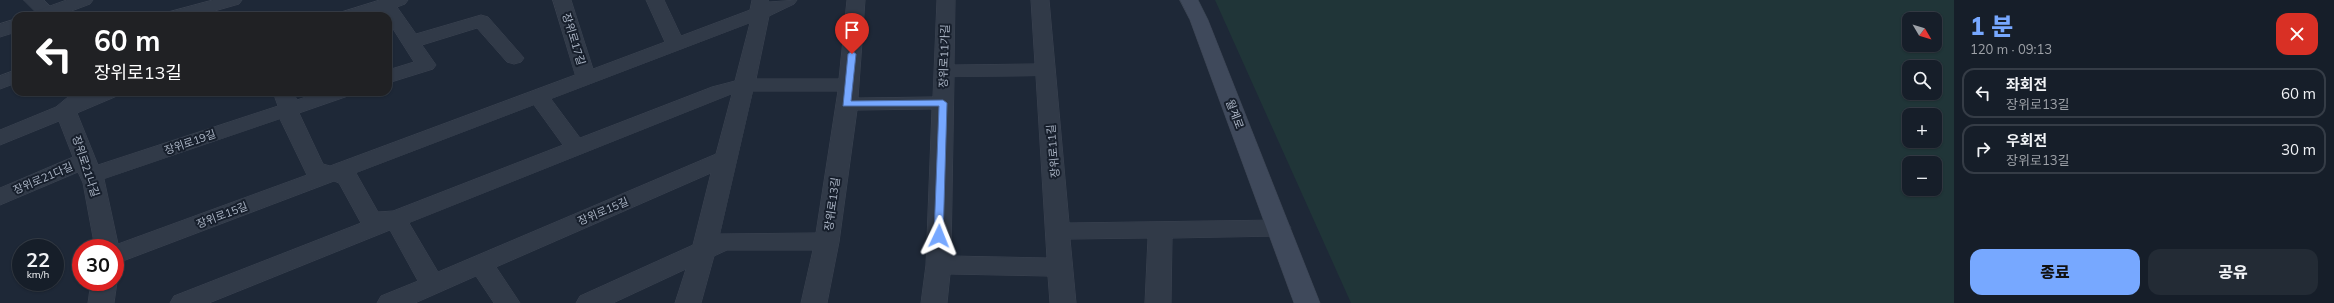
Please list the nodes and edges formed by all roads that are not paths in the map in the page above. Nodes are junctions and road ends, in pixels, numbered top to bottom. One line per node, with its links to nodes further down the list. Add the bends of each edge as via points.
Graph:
1 (33, 0): 15 (street)
2 (84, 0): 16 (street)
3 (188, 0): 17 (street)
4 (233, 0): 18 (street)
5 (562, 0): 28 (street, 장위로17길)
6 (655, 0): 22 (street)
7 (788, 0): 13 (street)
8 (856, 0): 31 (street, 장위로13길)
9 (946, 0): 25 (street, 장위로11가길)
10 (1040, 0): 24 (street, 장위로11길)
11 (1189, 0): 46 (main road, 월계로, via 1199,20)
12 (393, 2): 14 (street); 21 (street)
13 (759, 6): 22 (street, 장위로15길); 30 (street, via 759,26)
14 (356, 9)
15 (43, 12)
16 (53, 12)
17 (174, 12)
18 (190, 12)
19 (12, 26): 20 (street)
20 (0, 31)
21 (411, 42): 23 (street, via 481,21); 26 (street, via 426,65)
22 (676, 45): 28 (street, 장위로15길)
23 (514, 58)
24 (1046, 70): 25 (street); 47 (street, 장위로11길)
25 (944, 71): 37 (street, 장위로11가길)
26 (392, 76)
27 (12, 78): 29 (street)
28 (586, 78): 35 (street, 장위로15길)
29 (0, 83)
30 (744, 85): 31 (street); 40 (street, via 719,91); 41 (street)
31 (847, 95): 37 (street); 50 (street, 장위로13길)
32 (82, 96): 38 (street)
33 (99, 96): 38 (street)
34 (314, 96): 36 (street, 장위로19길)
35 (538, 96): 40 (street); 43 (street, 장위로15길)
36 (286, 100): 42 (street, 장위로19길); 43 (street, via 288,114 315,170)
37 (943, 103): 54 (street, 장위로11가길)
38 (65, 109): 39 (street); 42 (street, 장위로21나길)
39 (0, 138)
40 (576, 147): 45 (street)
41 (726, 158): 51 (street); 53 (street, 장위로15길)
42 (89, 168): 44 (street, 장위로21다길); 49 (street, 장위로21나길)
43 (329, 175): 45 (street, via 347,177 372,220); 52 (street, 장위로15길)
44 (0, 197)
45 (395, 219): 56 (street); 59 (street)
46 (1278, 228): 48 (street); 68 (main road, 월계로)
47 (1059, 231): 48 (street); 55 (street, 장위로11길)
48 (1160, 231): 67 (street)
49 (104, 239)
50 (827, 242): 51 (street, via 724,241); 64 (street, 장위로13길)
51 (704, 249): 62 (street); 63 (street)
52 (124, 251)
53 (481, 264): 56 (street, 장위로15길); 61 (street)
54 (938, 266): 55 (street); 65 (street, 장위로11가길)
55 (1061, 267): 66 (street, 장위로11길)
56 (433, 285): 60 (street, 장위로15길)
57 (103, 291): 58 (street)
58 (101, 303)
59 (183, 303)
60 (390, 303)
61 (507, 303)
62 (589, 303)
63 (688, 303)
64 (814, 303)
65 (934, 303)
66 (1063, 303)
67 (1158, 303)
68 (1307, 303)

